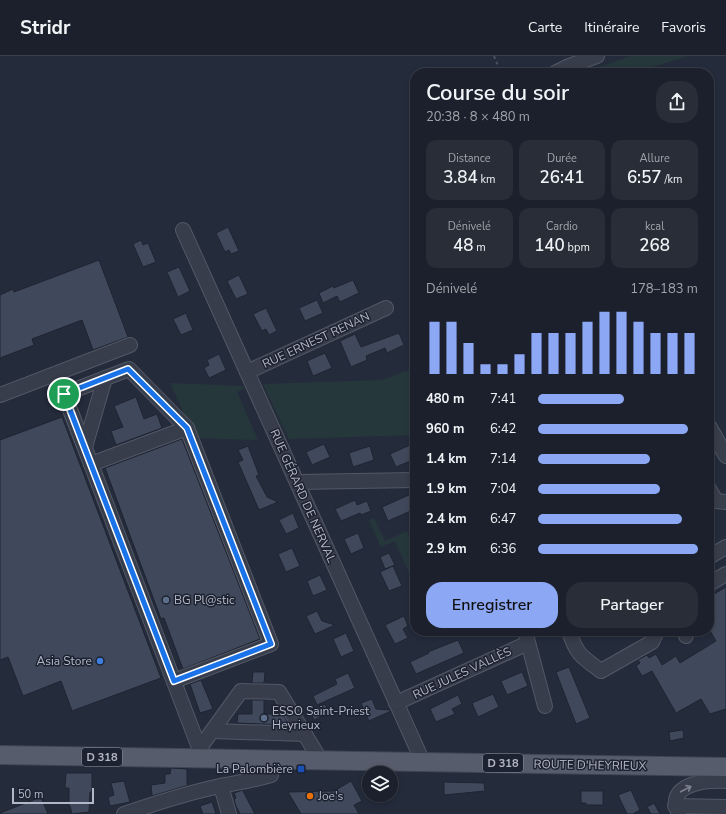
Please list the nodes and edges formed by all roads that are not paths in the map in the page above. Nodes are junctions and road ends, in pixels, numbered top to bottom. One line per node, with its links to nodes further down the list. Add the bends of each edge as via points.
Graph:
1 (596, 56): 2 (street)
2 (565, 68)
3 (183, 230): 6 (street, RUE GÉRARD DE NERVAL)
4 (386, 308): 6 (street, RUE ERNEST RENAN)
5 (130, 345): 8 (street)
6 (247, 372): 15 (street, RUE GÉRARD DE NERVAL)
7 (105, 378): 9 (street, via 128,369); 11 (street); 11 (street, via 64,394)
8 (0, 395)
9 (187, 428): 13 (street); 25 (street, via 271,644)
10 (714, 435): 12 (street)
11 (85, 447): 13 (street)
12 (726, 456)
13 (91, 464): 25 (street)
14 (410, 480): 15 (street)
15 (297, 482): 26 (street, RUE GÉRARD DE NERVAL)
16 (714, 498): 17 (street, via 716,501)
17 (726, 502)
18 (726, 547): 19 (street)
19 (714, 554)
20 (726, 574): 21 (street)
21 (714, 581)
22 (570, 636): 23 (street, via 574,648 601,671 652,642)
23 (655, 636)
24 (527, 637): 26 (street, RUE JULES VALLÈS); 27 (street)
25 (174, 681): 30 (street)
26 (396, 704): 34 (street, RUE GÉRARD DE NERVAL)
27 (545, 706)
28 (212, 731): 29 (street); 29 (street, via 241,691 279,692); 30 (street)
29 (305, 734): 33 (street)
30 (201, 754): 31 (main road, ROUTE D'HEYRIEUX / D 318); 32 (main road, ROUTE D'HEYRIEUX / D 318)
31 (0, 755)
32 (272, 760): 33 (main road, ROUTE D'HEYRIEUX / D 318); 36 (street, via 271,775)
33 (321, 760): 34 (main road, ROUTE D'HEYRIEUX / D 318)
34 (423, 762): 35 (main road, ROUTE D'HEYRIEUX / D 318)
35 (724, 773): 38 (street, one-way to 35, via 676,794 686,787)
36 (221, 786): 39 (street, via 168,799); 40 (street)
37 (726, 808): 38 (street); 41 (street)
38 (677, 810)
39 (124, 814)
40 (229, 814)
41 (721, 814)

